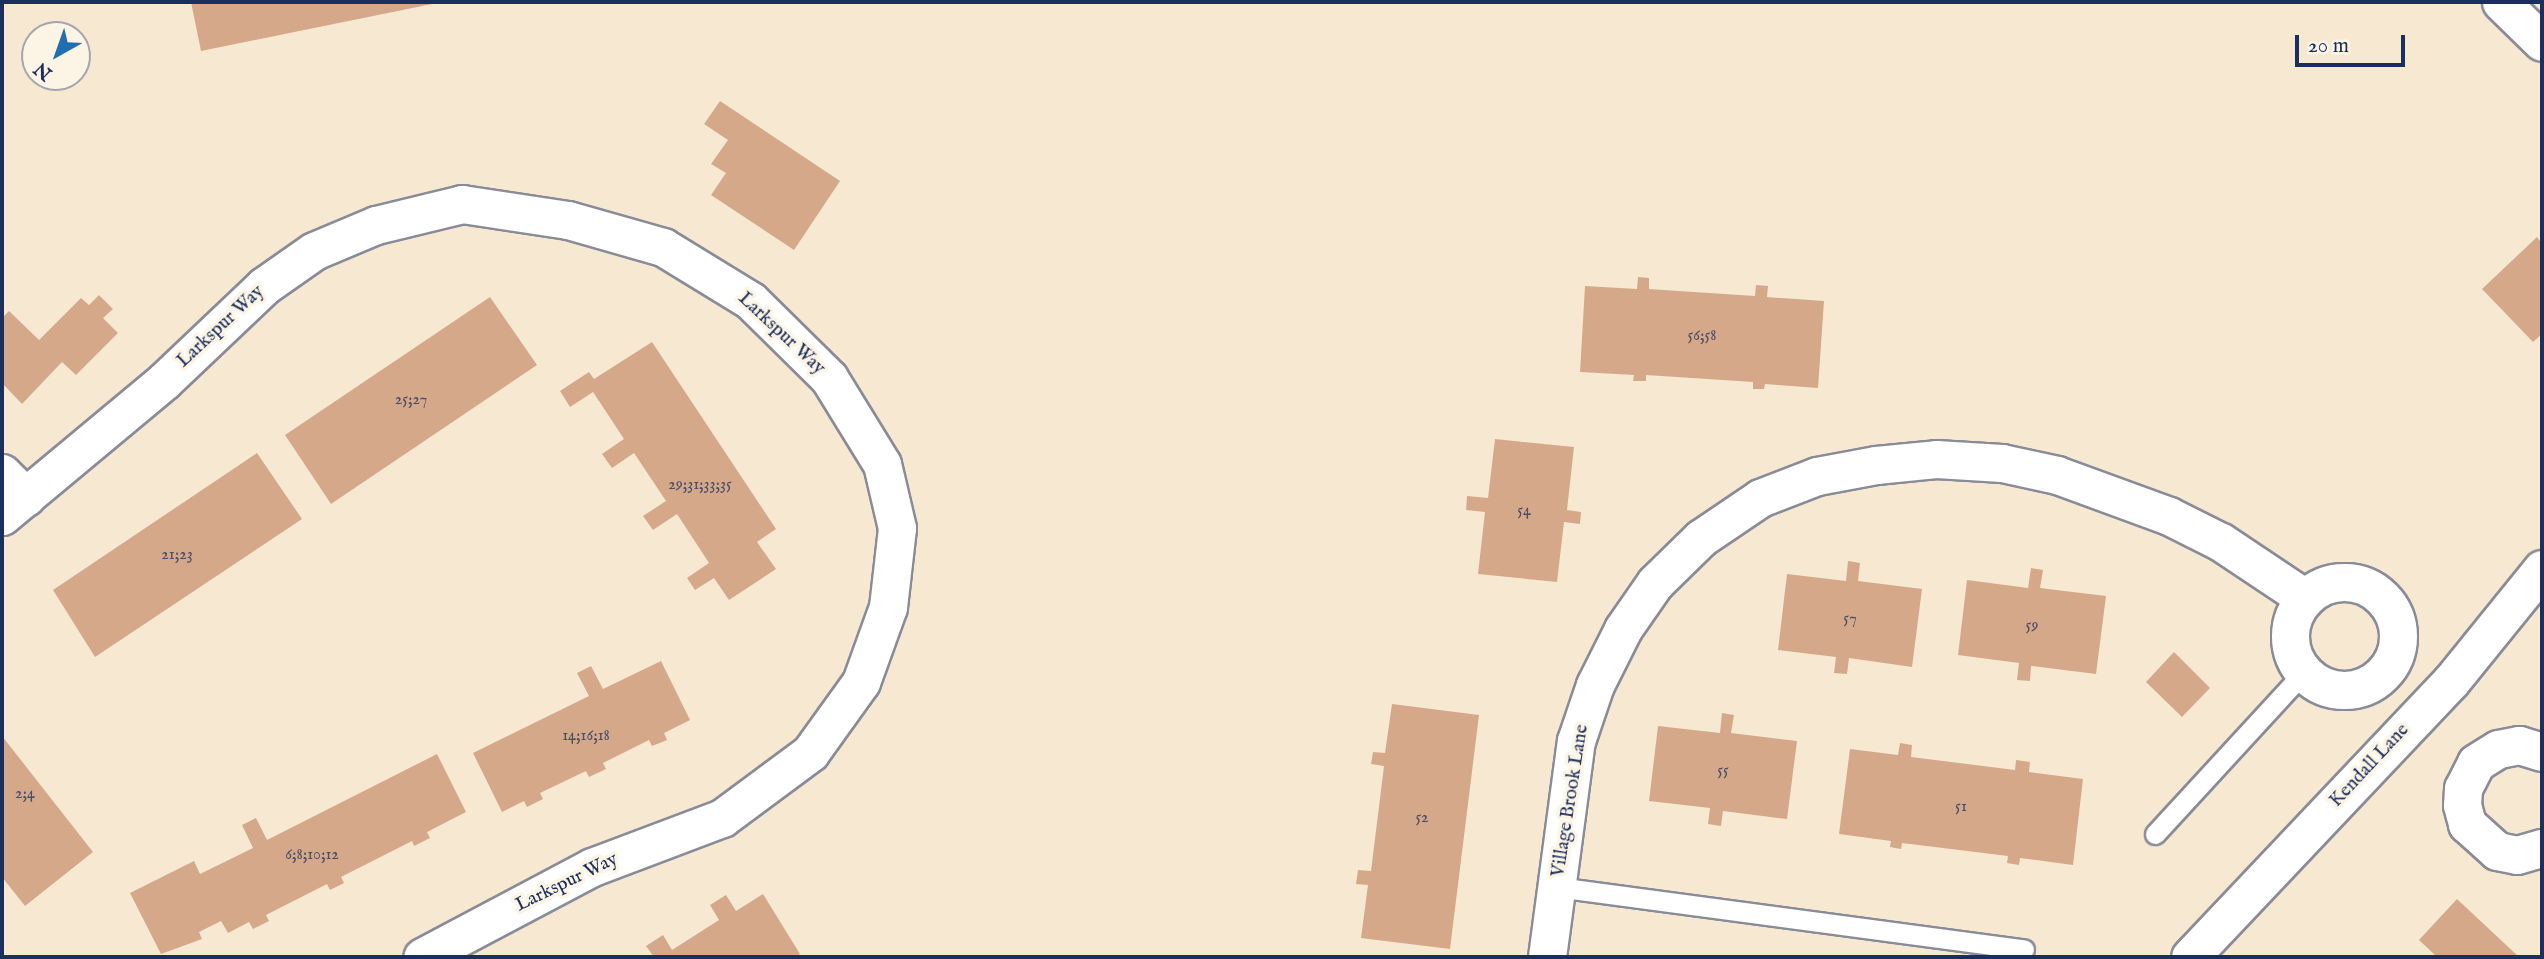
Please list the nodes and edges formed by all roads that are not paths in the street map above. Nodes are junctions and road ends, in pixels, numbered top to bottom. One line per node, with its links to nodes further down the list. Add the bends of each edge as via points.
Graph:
1 (2501, 2): 2 (street)
2 (2542, 42)
3 (10, 495): 12 (street, Larkspur Way, via 164,381 264,286 314,251 376,225 462,204 568,220 663,247 751,301 829,378 882,464 897,528 888,607 861,682 810,753 722,818 592,867)
4 (2542, 569): 14 (street, Kendall Lane, via 2452,680)
5 (2305, 598): 6 (street, via 2292,620 2290,636 2293,655); 6 (street, via 2325,585 2359,584 2387,604 2397,628 2393,657 2374,682 2342,690 2321,685); 10 (street, Village Brook Lane, via 2221,542 2179,521 2057,475 2001,463 1936,459 1876,465 1806,481 1760,498 1701,538 1655,583 1623,629 1595,685 1576,741)
6 (2304, 673): 8 (lane)
7 (2542, 752): 9 (street, via 2518,745 2487,756 2471,770 2462,805 2468,824 2497,851 2517,855)
8 (2155, 834)
9 (2542, 848)
10 (1557, 887): 11 (lane); 13 (street, Village Brook Lane)
11 (2024, 949)
12 (422, 957)
13 (1547, 957)
14 (2190, 957)

